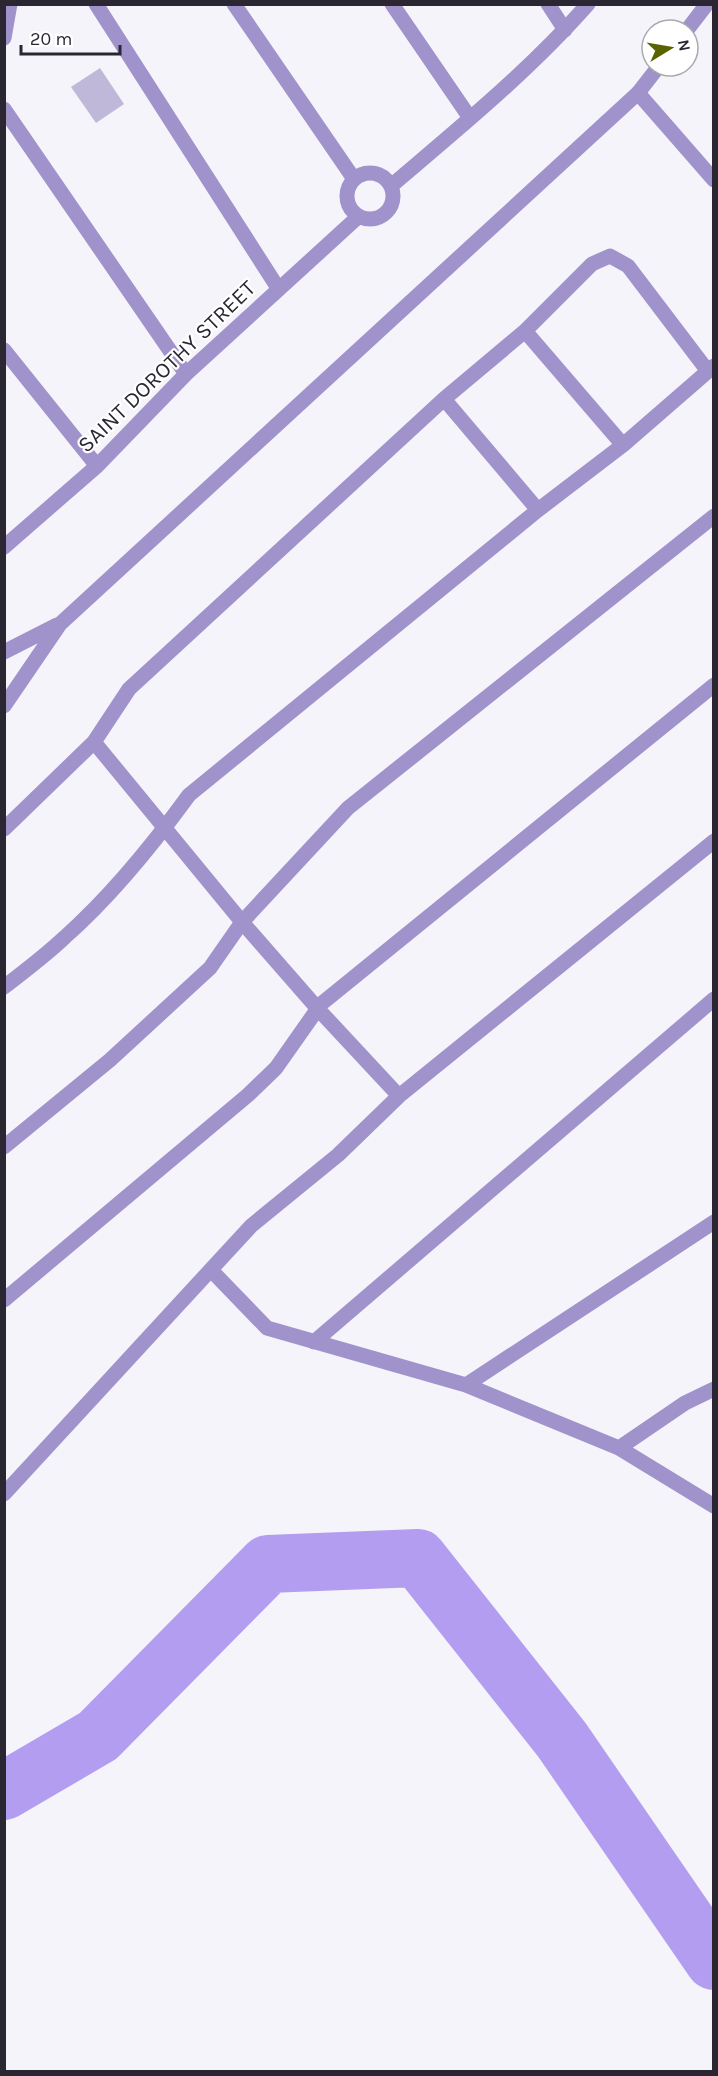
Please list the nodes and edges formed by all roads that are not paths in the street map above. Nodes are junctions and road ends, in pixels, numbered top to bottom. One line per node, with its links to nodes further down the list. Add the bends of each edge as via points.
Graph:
1 (10, 4): 10 (street)
2 (96, 4): 19 (street)
3 (234, 4): 15 (street)
4 (392, 4): 14 (street)
5 (548, 4): 9 (street)
6 (588, 4): 9 (street)
7 (707, 4): 8 (street)
8 (696, 18)
9 (565, 30): 14 (street)
10 (4, 38)
11 (650, 78): 12 (street)
12 (638, 93): 16 (street); 30 (street)
13 (4, 110): 23 (street)
14 (470, 118): 17 (street)
15 (354, 179): 17 (street, via 367,172 381,175); 18 (street, via 347,192 349,206)
16 (714, 180)
17 (391, 186): 18 (street, via 393,201 386,213 373,219)
18 (359, 216): 19 (street, SAINT DOROTHY STREET)
19 (278, 288): 23 (street, SAINT DOROTHY STREET)
20 (525, 331): 22 (street, via 592,264 610,256 628,266); 24 (street); 25 (street)
21 (4, 350): 26 (street)
22 (710, 368): 25 (street)
23 (186, 374): 26 (street, SAINT DOROTHY STREET)
24 (444, 399): 27 (street); 34 (street, via 129,689)
25 (623, 445): 27 (street)
26 (97, 466): 29 (street, SAINT DOROTHY STREET)
27 (538, 510): 35 (street, via 189,795)
28 (714, 516): 38 (street, via 348,808)
29 (6, 544)
30 (60, 624): 31 (street); 33 (street)
31 (4, 652)
32 (714, 685): 41 (street)
33 (4, 706)
34 (94, 742): 35 (street); 36 (street)
35 (166, 826): 38 (street); 39 (street, via 66,936)
36 (4, 829)
37 (714, 841): 42 (street)
38 (242, 922): 41 (street); 43 (street, via 210,968 172,1005)
39 (4, 987)
40 (714, 999): 47 (street)
41 (318, 1009): 42 (street); 46 (street, via 276,1068 248,1095)
42 (399, 1096): 45 (street, via 338,1155 252,1226)
43 (4, 1147)
44 (711, 1230): 48 (street)
45 (211, 1270): 47 (street, via 267,1328); 51 (street)
46 (4, 1300)
47 (314, 1342): 48 (street)
48 (466, 1385): 50 (street)
49 (714, 1389): 50 (street, via 685,1403)
50 (619, 1448): 52 (street)
51 (4, 1494)
52 (714, 1506)

